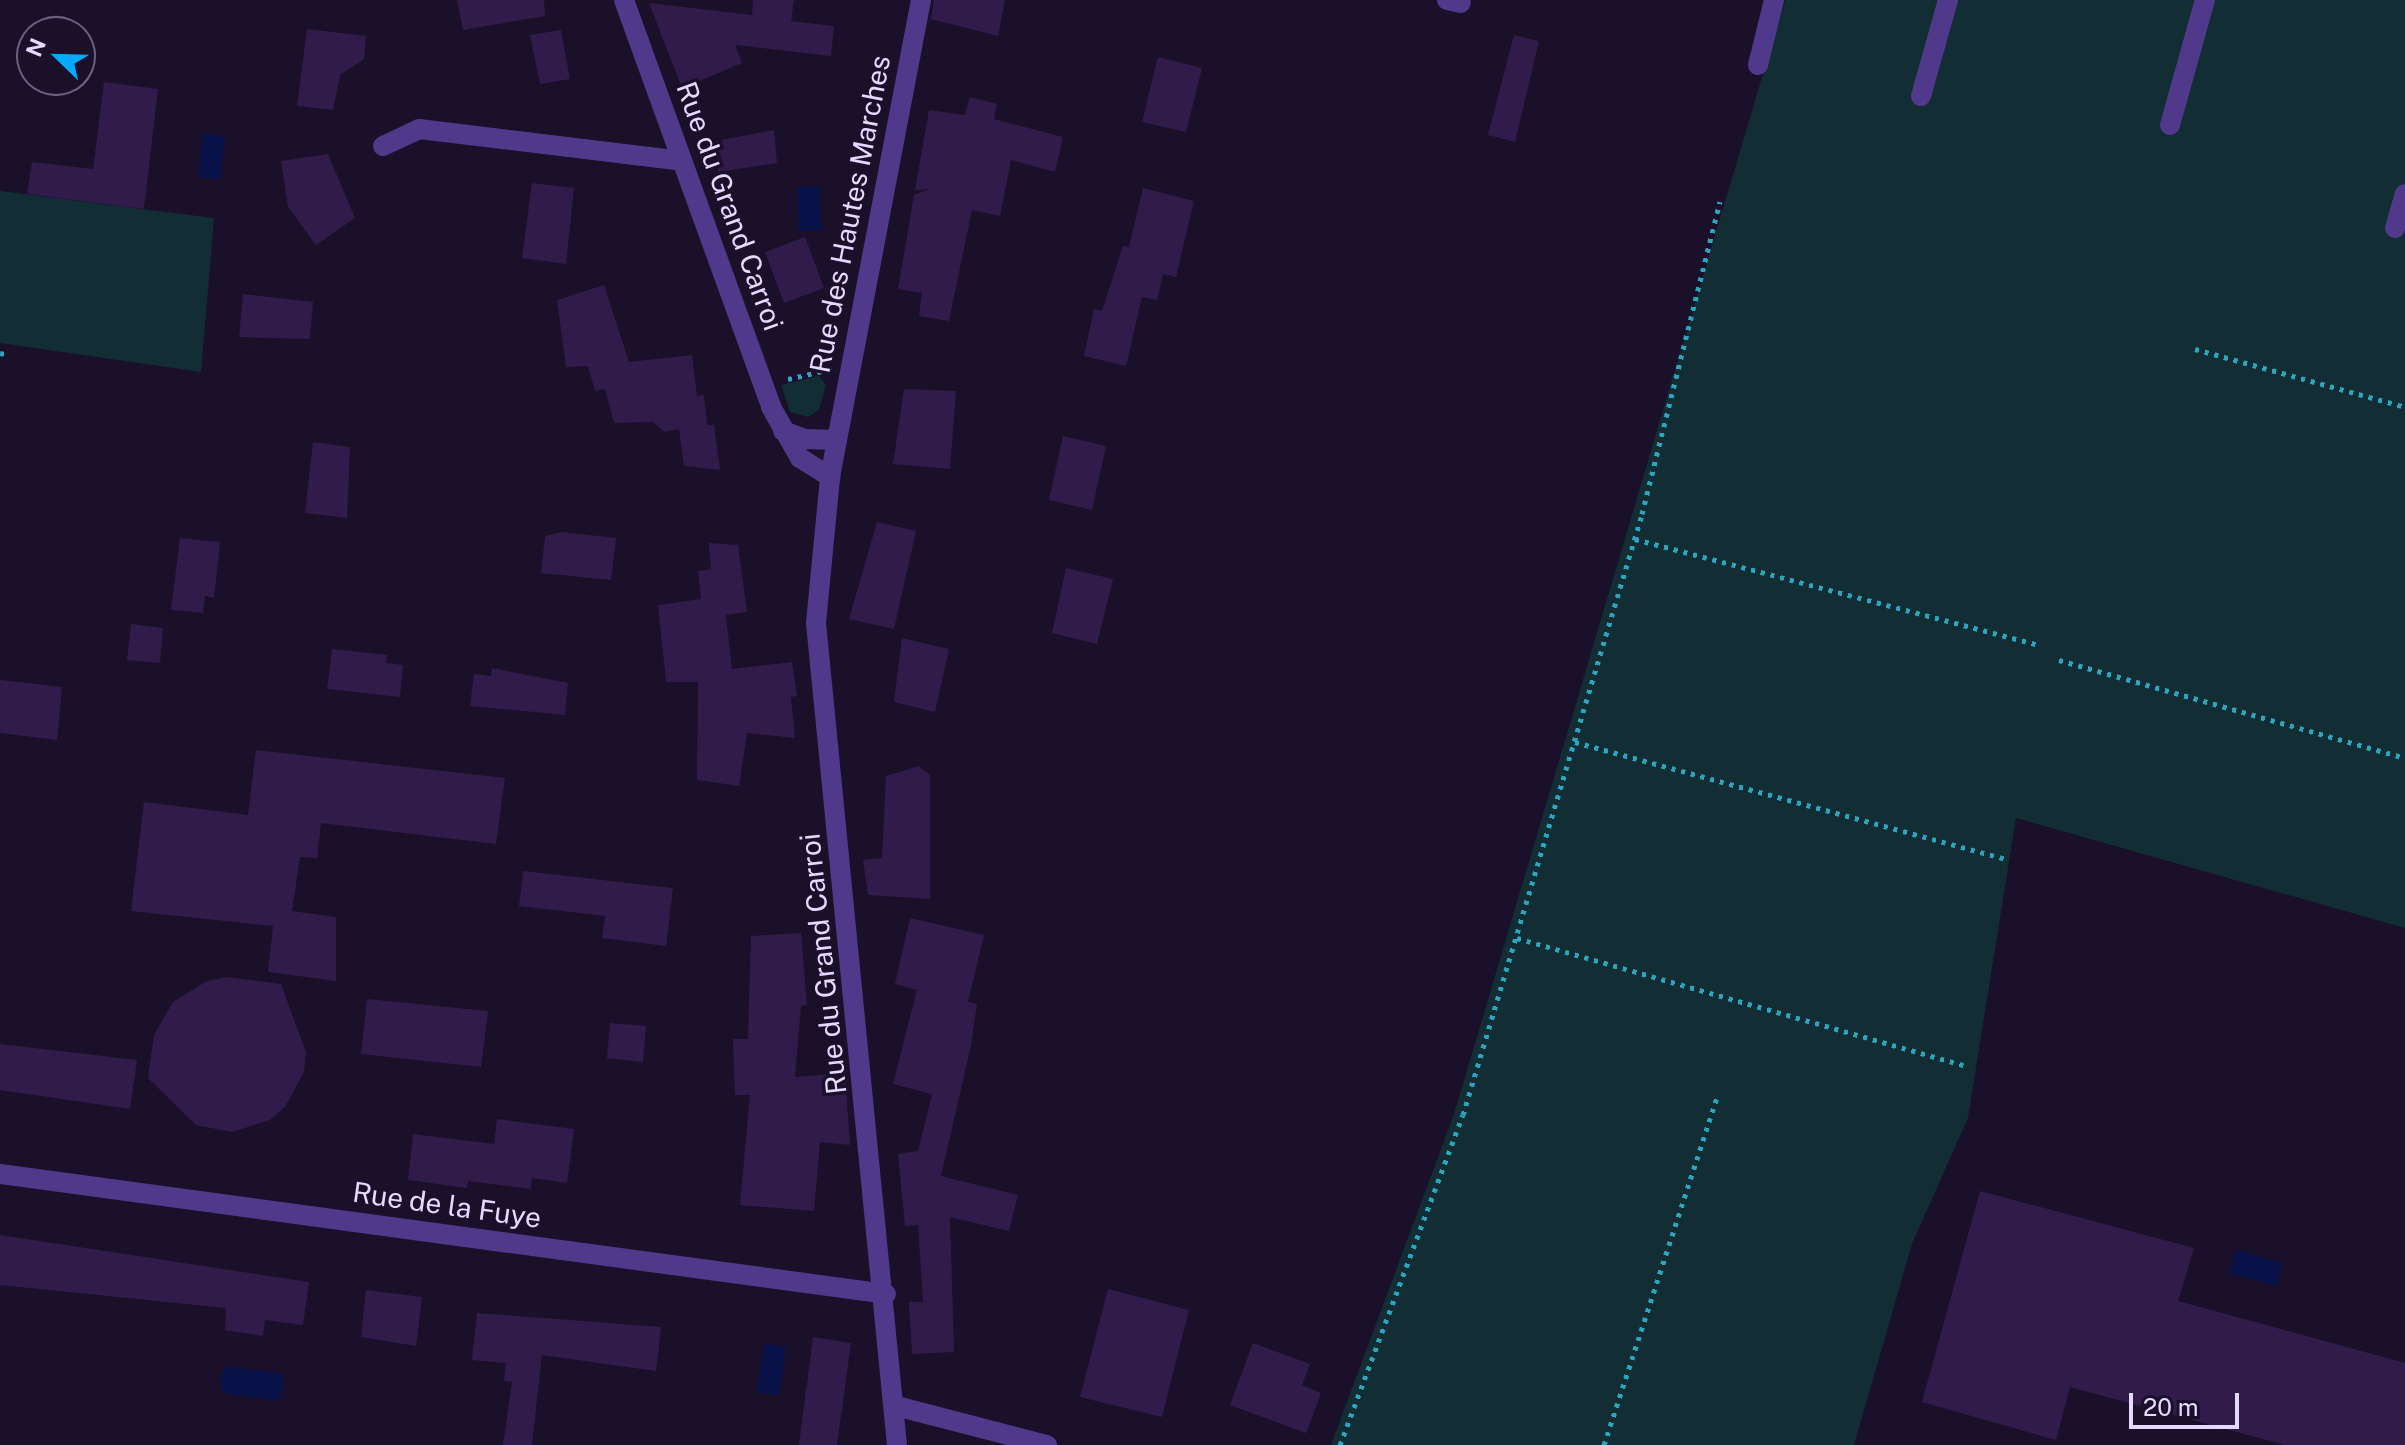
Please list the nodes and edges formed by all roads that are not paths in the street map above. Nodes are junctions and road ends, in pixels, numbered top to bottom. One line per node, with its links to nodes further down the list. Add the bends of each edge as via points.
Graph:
1 (624, 0): 10 (street, Rue du Grand Carroi)
2 (921, 0): 14 (street, Rue des Hautes Marches)
3 (1774, 0): 6 (street)
4 (1948, 0): 7 (street)
5 (2205, 0): 8 (street)
6 (1758, 65)
7 (1921, 96)
8 (2170, 125)
9 (383, 146): 10 (street, via 419,129)
10 (682, 161): 13 (street, Rue du Grand Carroi)
11 (2405, 194): 12 (street)
12 (2395, 228)
13 (783, 431): 14 (street, via 805,439); 15 (street, Rue du Grand Carroi, via 800,458)
14 (837, 440): 15 (street, Rue du Grand Carroi)
15 (830, 477): 17 (street, Rue du Grand Carroi, via 816,623 819,680)
16 (0, 1174): 17 (street, Rue de la Fuye)
17 (886, 1294): 18 (street, Rue du Grand Carroi)
18 (896, 1406): 19 (street, Rue du Grand Carroi); 20 (street)
19 (897, 1445)
20 (1047, 1445)

